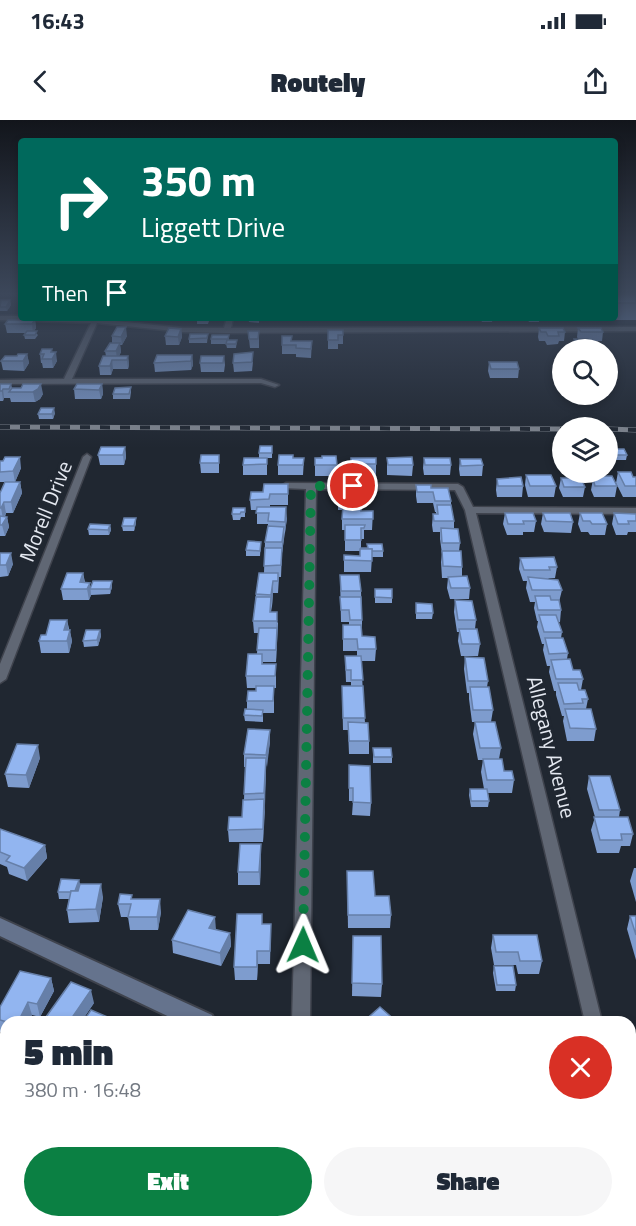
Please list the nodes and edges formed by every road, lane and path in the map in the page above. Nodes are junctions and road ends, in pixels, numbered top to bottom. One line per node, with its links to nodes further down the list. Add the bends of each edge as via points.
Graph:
1 (83, 346): 3 (street)
2 (0, 382): 3 (street)
3 (66, 382): 4 (street, via 261,381)
4 (275, 385)
5 (87, 457): 10 (street, Morell Drive)
6 (286, 486): 7 (street)
7 (311, 486): 8 (street, Allegany Avenue, via 458,487); 13 (street)
8 (470, 510): 9 (street); 14 (street, Allegany Avenue)
9 (636, 511)
10 (0, 679)
11 (0, 926): 12 (street)
12 (191, 1016)
13 (302, 1016)
14 (593, 1016)

